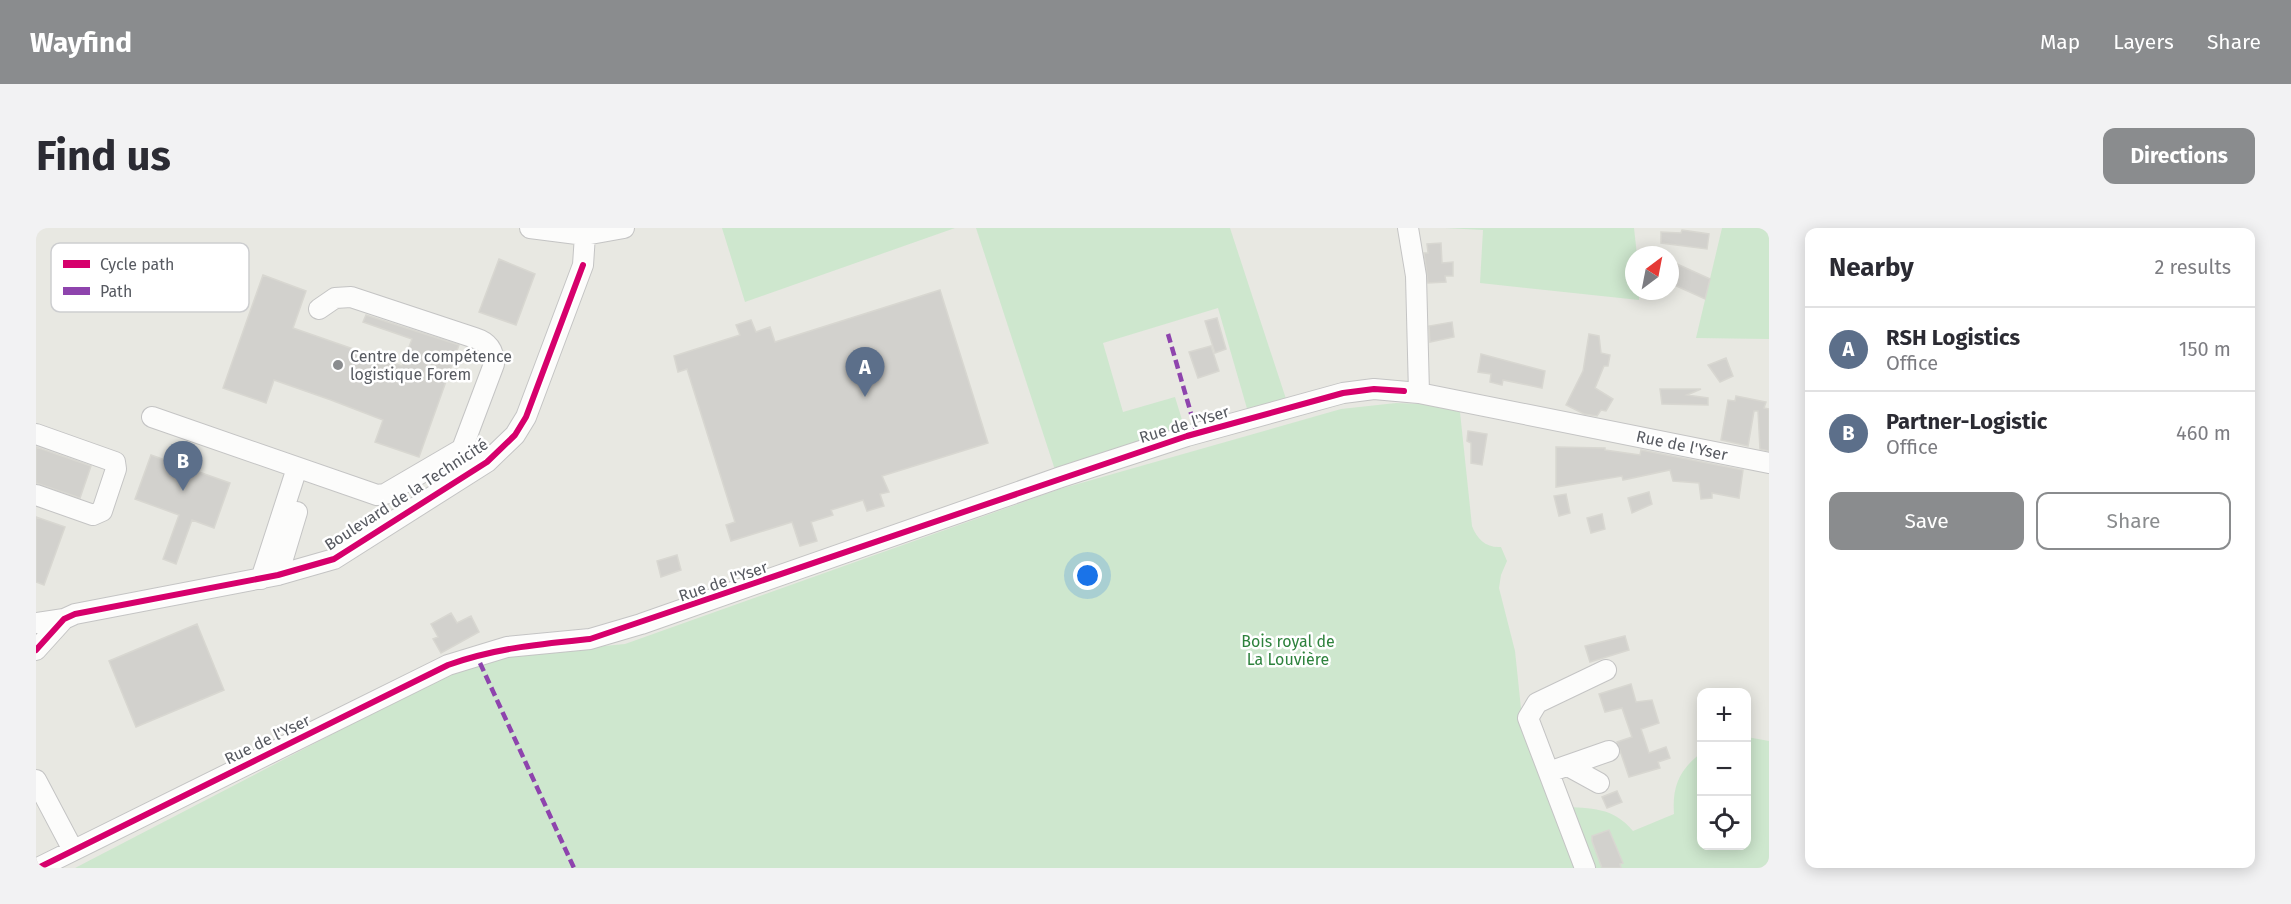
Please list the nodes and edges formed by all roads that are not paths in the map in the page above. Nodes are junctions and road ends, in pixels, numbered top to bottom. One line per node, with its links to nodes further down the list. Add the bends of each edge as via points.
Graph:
1 (531, 228): 4 (street)
2 (624, 228): 4 (street)
3 (1408, 228): 6 (street, via 1416,276)
4 (585, 235): 12 (street, Boulevard de la Technicité, via 583,265 526,417 501,449 468,475 334,559)
5 (318, 309): 10 (street, via 335,298 351,297 482,340 491,350 494,364 462,449 385,494 369,494)
6 (1419, 393): 9 (street, Rue de l'Yser); 22 (street, Rue de l'Yser, via 1374,389 1343,393 1061,477 641,624 590,639 477,654)
7 (152, 417): 10 (street)
8 (36, 434): 11 (street, via 115,462 117,469 102,511 93,515)
9 (1769, 463)
10 (304, 470): 12 (street)
11 (36, 495)
12 (269, 577): 13 (street, Boulevard de la Technicité)
13 (64, 618): 14 (street, Boulevard de la Technicité); 15 (street)
14 (36, 623)
15 (36, 650)
16 (1606, 670): 19 (street, via 1538,703 1530,712 1529,724)
17 (1609, 751): 18 (street)
18 (1568, 766): 19 (street); 21 (street)
19 (1549, 772): 24 (street)
20 (36, 780): 22 (street)
21 (1599, 783)
22 (73, 850): 23 (street, Rue de l'Yser)
23 (38, 868)
24 (1585, 868)

